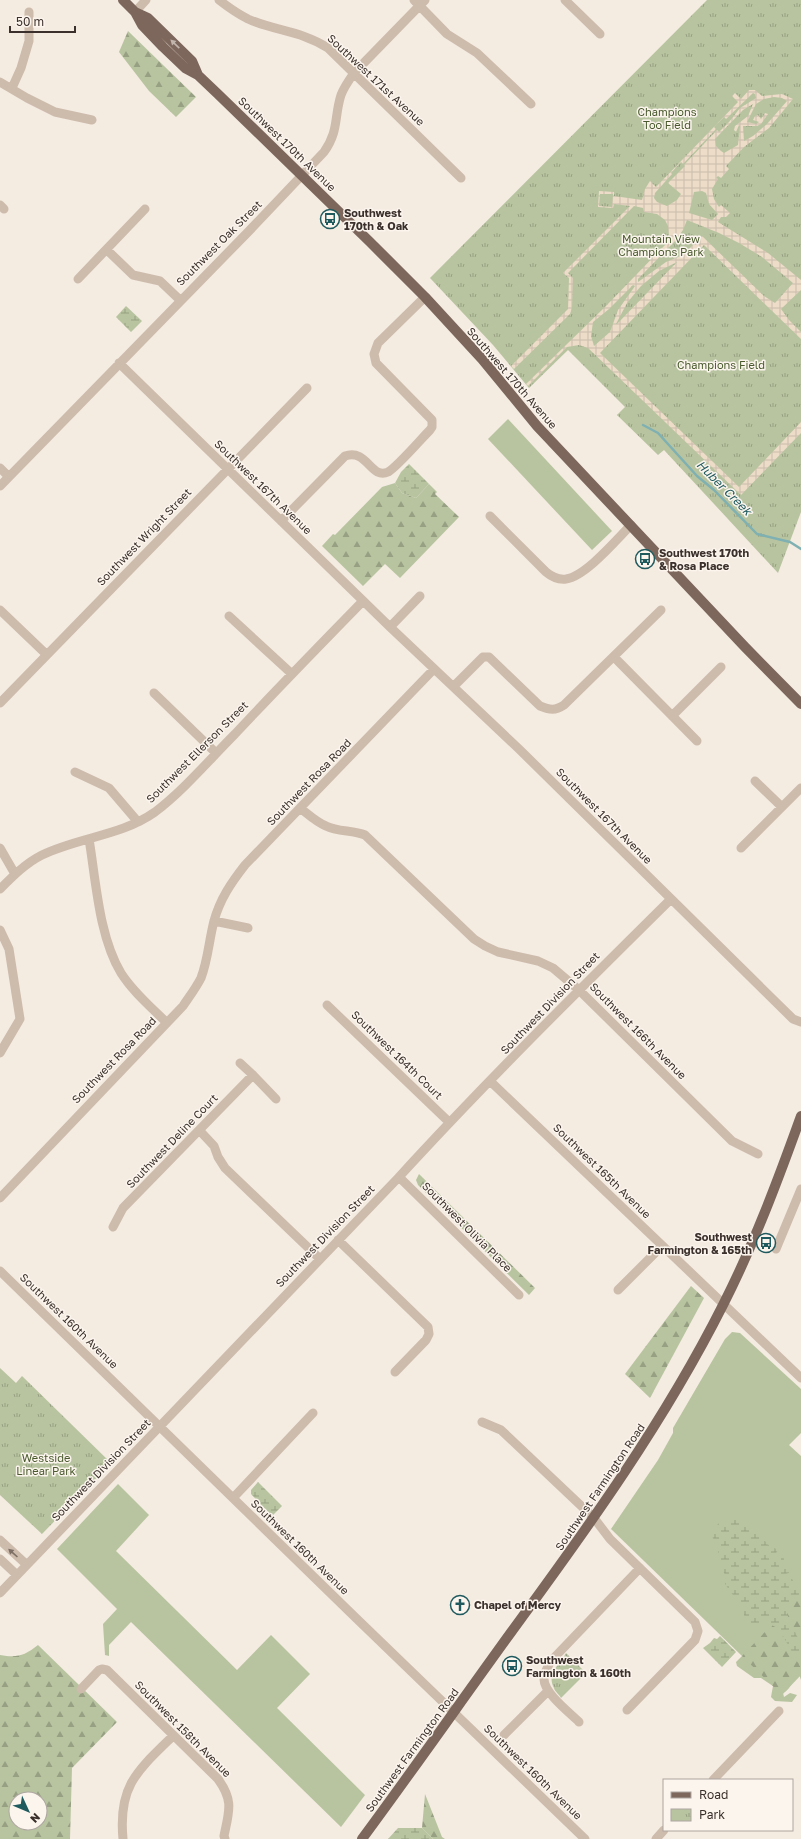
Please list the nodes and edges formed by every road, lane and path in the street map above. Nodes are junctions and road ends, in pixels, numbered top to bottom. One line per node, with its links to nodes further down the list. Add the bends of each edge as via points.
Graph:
1 (122, 0): 7 (main road, Southwest 170th Avenue)
2 (146, 0): 7 (street)
3 (219, 0): 9 (street, Southwest 171st Avenue, via 248,19 315,40 328,48)
4 (565, 0): 8 (street)
5 (420, 2): 9 (street, Southwest Oak Street); 12 (street, via 447,34 477,53)
6 (29, 12): 11 (street, via 29,41)
7 (134, 12): 14 (main road, Southwest 170th Avenue, via 148,18 192,61 198,75)
8 (600, 34)
9 (354, 73): 14 (street, Southwest Oak Street, via 341,96 330,143); 15 (street, Southwest 171st Avenue)
10 (0, 82): 11 (street)
11 (12, 88): 13 (street, via 55,112)
12 (531, 104)
13 (92, 120)
14 (302, 175): 19 (main road, Southwest 170th Avenue); 20 (street, Southwest Oak Street)
15 (461, 178)
16 (145, 210): 17 (street)
17 (107, 250): 18 (street); 20 (street, via 134,275 160,281)
18 (78, 279)
19 (424, 297): 28 (street, via 378,343 373,359 429,416 433,426 393,468 384,474 377,472 359,455 351,453 340,460); 29 (main road, Southwest 170th Avenue, via 482,359 537,426)
20 (180, 300): 21 (street, Southwest Oak Street)
21 (119, 363): 24 (street, Southwest 167th Avenue); 25 (street, Southwest Oak Street)
22 (307, 388): 24 (street, Southwest Wright Street)
23 (0, 468): 25 (street)
24 (228, 469): 28 (street, Southwest 167th Avenue); 36 (street, Southwest Wright Street)
25 (9, 477): 26 (street, Southwest Oak Street)
26 (0, 486)
27 (490, 516): 29 (street, via 546,572 565,579 587,568)
28 (281, 521): 31 (street, Southwest 167th Avenue)
29 (631, 525): 44 (main road, Southwest 170th Avenue)
30 (420, 596): 35 (street)
31 (363, 601): 35 (street, Southwest 167th Avenue); 40 (street, Southwest Ellerson Street)
32 (0, 610): 36 (street)
33 (661, 610): 37 (street)
34 (230, 616): 40 (street)
35 (390, 628): 39 (street, Southwest 167th Avenue)
36 (46, 654): 43 (street, Southwest Wright Street)
37 (614, 657): 41 (street, via 557,709 551,710 540,706 486,656); 45 (street)
38 (721, 667): 45 (street)
39 (434, 669): 41 (street, Southwest 167th Avenue); 52 (street, Southwest Rosa Road)
40 (292, 674): 47 (street, Southwest Ellerson Street)
41 (454, 686): 59 (street, Southwest 167th Avenue)
42 (154, 694): 47 (street)
43 (0, 703)
44 (801, 704)
45 (672, 716): 46 (street)
46 (697, 741)
47 (216, 753): 53 (street, Southwest Ellerson Street, via 169,800)
48 (74, 772): 53 (street, via 109,788)
49 (755, 781): 51 (street)
50 (801, 788): 51 (street)
51 (782, 806): 56 (street)
52 (300, 808): 60 (street, Southwest Rosa Road, via 234,879 224,894); 63 (street, Southwest 166th Avenue, via 326,827 355,831 370,838 474,939 498,952 538,961 553,968)
53 (138, 822): 54 (street, Southwest Ellerson Street)
54 (89, 839): 57 (street, Southwest Ellerson Street, via 41,856); 66 (street, via 110,951 127,981)
55 (0, 848): 57 (street)
56 (741, 848)
57 (15, 874): 58 (street, Southwest Ellerson Street)
58 (0, 889)
59 (671, 899): 63 (street, Southwest Division Street); 65 (street, Southwest 167th Avenue, via 793,1019)
60 (214, 921): 61 (street); 66 (street, Southwest Rosa Road, via 200,979 183,1006)
61 (248, 928)
62 (0, 930): 67 (street, via 9,949 20,1019)
63 (579, 990): 70 (street, Southwest Division Street); 75 (street, Southwest 166th Avenue, via 732,1141)
64 (327, 1005): 73 (street, Southwest 164th Court)
65 (801, 1022)
66 (167, 1023): 78 (street, Southwest Rosa Road)
67 (0, 1053)
68 (240, 1063): 69 (street)
69 (253, 1075): 71 (street); 74 (street, Southwest Deline Court)
70 (490, 1081): 73 (street, Southwest Division Street); 81 (street, Southwest 165th Avenue)
71 (276, 1099)
72 (801, 1116): 87 (main road, Southwest Farmington Road, via 761,1221)
73 (450, 1122): 76 (street, Southwest Division Street)
74 (200, 1131): 79 (street, Southwest Deline Court, via 123,1208); 83 (street, via 214,1146 225,1168)
75 (758, 1154)
76 (399, 1177): 80 (street, Southwest Division Street); 86 (street, Southwest Olivia Place)
77 (801, 1189): 82 (street)
78 (0, 1198)
79 (113, 1227)
80 (338, 1240): 83 (street, Southwest Division Street); 88 (street, via 425,1325 429,1332 426,1340)
81 (662, 1246): 85 (street); 87 (street, Southwest 165th Avenue)
82 (776, 1249)
83 (320, 1259): 92 (street, Southwest Division Street)
84 (0, 1271): 92 (street, Southwest 160th Avenue)
85 (618, 1290)
86 (519, 1295)
87 (724, 1304): 89 (street, Southwest 165th Avenue); 94 (main road, Southwest Farmington Road, via 656,1425)
88 (396, 1372)
89 (801, 1378)
90 (313, 1413): 93 (street)
91 (482, 1422): 94 (street, via 501,1430)
92 (160, 1426): 93 (street, Southwest 160th Avenue); 97 (street, Southwest Division Street)
93 (233, 1498): 105 (street, Southwest 160th Avenue)
94 (594, 1518): 98 (street, via 610,1539); 105 (main road, Southwest Farmington Road)
95 (0, 1540): 97 (street, one-way to 95)
96 (0, 1559): 99 (street)
97 (27, 1565): 99 (street, Southwest Division Street)
98 (640, 1568): 102 (street, via 550,1662 544,1678); 103 (street, via 693,1619 698,1631 692,1642)
99 (17, 1575): 100 (street, Southwest Division Street)
100 (0, 1593)
101 (81, 1689): 108 (street, Southwest 158th Avenue, via 98,1670 102,1669 112,1674)
102 (548, 1691): 106 (street); 107 (street)
103 (627, 1710)
104 (778, 1711): 109 (street)
105 (454, 1713): 113 (main road, Southwest Farmington Road); 114 (street, Southwest 160th Avenue)
106 (578, 1722)
107 (504, 1735)
108 (173, 1736): 111 (street, via 145,1763 128,1786 122,1811); 112 (street, Southwest 158th Avenue, via 218,1779 225,1789 229,1798 229,1810)
109 (713, 1779)
110 (663, 1831): 115 (street)
111 (123, 1839)
112 (225, 1839)
113 (362, 1839)
114 (585, 1839)
115 (656, 1839)

